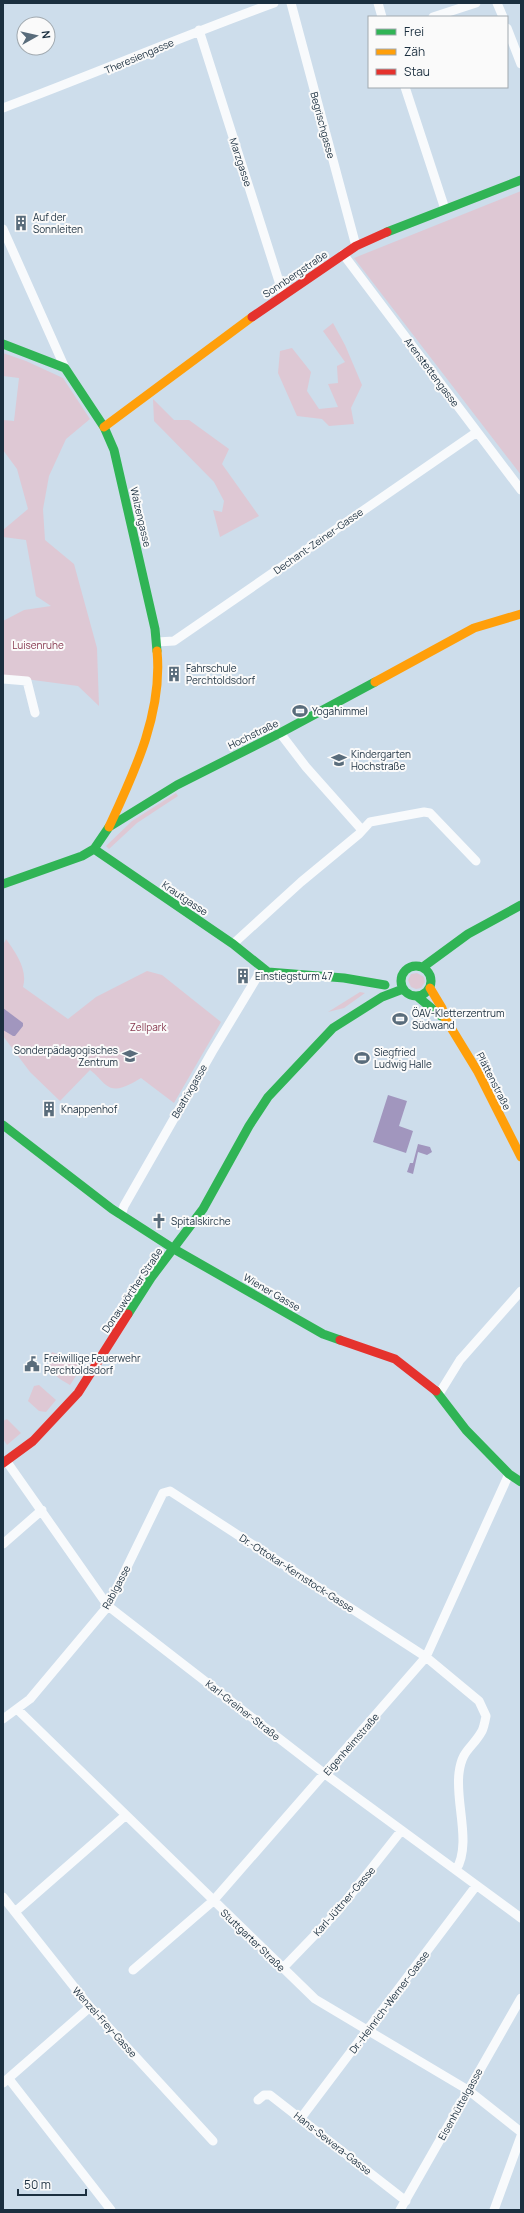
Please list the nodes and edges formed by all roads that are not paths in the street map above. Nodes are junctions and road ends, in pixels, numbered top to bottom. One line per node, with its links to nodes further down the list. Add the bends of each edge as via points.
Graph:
1 (274, 3): 9 (street, Theresiengasse)
2 (291, 3): 17 (street, Begrischgasse)
3 (378, 3): 6 (street)
4 (476, 3): 7 (street)
5 (497, 3): 8 (street)
6 (382, 16)
7 (436, 16)
8 (502, 16)
9 (199, 30): 13 (street, Theresiengasse, via 108,69); 19 (street, Marzgasse)
10 (508, 31): 11 (street)
11 (521, 64)
12 (405, 88): 15 (street)
13 (3, 108)
14 (521, 180): 15 (main road, Sonnbergstraße)
15 (445, 209): 17 (main road, Sonnbergstraße)
16 (3, 229): 21 (street, Walzengasse)
17 (356, 246): 18 (main road, Sonnbergstraße)
18 (343, 254): 19 (main road, Sonnbergstraße); 23 (street, Arenstettengasse)
19 (283, 294): 22 (main road, Sonnbergstraße)
20 (3, 344): 21 (main road)
21 (65, 368): 22 (main road, Walzengasse)
22 (104, 427): 26 (main road, Walzengasse, via 114,450)
23 (477, 432): 24 (street, Arenstettengasse); 26 (street, Dechant-Zeiner-Gasse, via 174,641)
24 (521, 490)
25 (521, 614): 29 (main road, Hochstraße, via 474,628)
26 (157, 642): 30 (main road, Walzengasse, via 152,716 134,772)
27 (3, 679): 28 (street, via 27,681)
28 (35, 713)
29 (280, 733): 30 (main road, Hochstraße, via 183,782); 31 (street, via 306,767)
30 (109, 827): 32 (main road, Hochstraße)
31 (362, 830): 33 (street, via 370,822 430,813); 37 (street)
32 (94, 849): 34 (main road, Hochstraße, via 54,868); 37 (main road, Krautgasse)
33 (476, 861)
34 (3, 884)
35 (521, 905): 36 (main road)
36 (457, 942): 38 (main road); 41 (main road)
37 (233, 944): 39 (main road, Krautgasse)
38 (423, 967): 40 (main road, via 410,967); 41 (main road, via 429,972)
39 (262, 969): 42 (main road, via 275,974 352,979); 49 (street, Beatrixgasse, via 212,1052)
40 (401, 979): 42 (main road, Donauwörther Straße); 43 (main road)
41 (431, 983): 44 (main road, via 426,993); 45 (main road, Plättenstraße)
42 (385, 985): 46 (main road, Donauwörther Straße, via 360,1000)
43 (403, 989): 44 (main road, via 409,995); 46 (main road, Donauwörther Straße, via 382,997)
44 (418, 997): 45 (main road, Plättenstraße)
45 (445, 1018): 48 (main road, Plättenstraße, via 478,1072)
46 (338, 1023): 50 (main road, Donauwörther Straße, via 268,1097 203,1209)
47 (3, 1125): 49 (main road, Wiener Gasse)
48 (521, 1157)
49 (121, 1215): 50 (main road, Wiener Gasse)
50 (174, 1249): 52 (main road, Wiener Gasse, via 323,1334 395,1359); 53 (main road, Donauwörther Straße, via 151,1278 78,1393 33,1441)
51 (521, 1291): 52 (street, via 460,1360)
52 (439, 1394): 54 (main road, Wiener Gasse, via 466,1430)
53 (5, 1462): 57 (street, Karl-Greiner-Straße)
54 (509, 1474): 55 (main road, Wiener Gasse); 60 (street, Eigenheimstraße)
55 (521, 1482)
56 (168, 1490): 59 (street, Rablgasse, via 163,1493); 60 (street, Dr.-Ottokar-Kernstock-Gasse)
57 (42, 1510): 58 (street); 59 (street, Karl-Greiner-Straße)
58 (3, 1544)
59 (108, 1606): 61 (street, Rablgasse, via 30,1699); 63 (street, Karl-Greiner-Straße)
60 (426, 1657): 63 (street, Eigenheimstraße); 66 (street, Dr.-Ottokar-Kernstock-Gasse, via 479,1701 486,1716 482,1731 463,1755 459,1775 463,1848 461,1863)
61 (17, 1709): 62 (street, Rablgasse); 64 (street, Stuttgarter Straße)
62 (3, 1719)
63 (325, 1774): 65 (street, Karl-Greiner-Straße); 69 (street, Eigenheimstraße)
64 (126, 1815): 69 (street, Stuttgarter Straße); 70 (street)
65 (401, 1831): 66 (street, Karl-Greiner-Straße); 72 (street, Karl-Jüttner-Gasse, via 337,1912)
66 (456, 1870): 67 (street, Karl-Greiner-Straße)
67 (476, 1886): 71 (street, Karl-Greiner-Straße); 76 (street, Dr.-Heinrich-Werner-Gasse)
68 (3, 1897): 70 (street, Wenzel-Frey-Gasse)
69 (213, 1901): 72 (street, Stuttgarter Straße); 73 (street, Eigenheimstraße)
70 (15, 1912): 75 (street, Wenzel-Frey-Gasse)
71 (521, 1918)
72 (282, 1968): 76 (street, Stuttgarter Straße, via 315,1998)
73 (133, 1970)
74 (521, 1998): 78 (street, Eisenhüttelgasse)
75 (90, 2007): 77 (street); 83 (street, Wenzel-Frey-Gasse)
76 (367, 2031): 78 (street, Stuttgarter Straße); 80 (street, Dr.-Heinrich-Werner-Gasse)
77 (6, 2081): 85 (street)
78 (468, 2090): 81 (street, Stuttgarter Straße); 84 (street, Eisenhüttelgasse)
79 (258, 2100): 80 (street, Hans-Sewera-Gasse, via 264,2095 270,2095)
80 (301, 2118): 84 (street, Hans-Sewera-Gasse)
81 (521, 2132)
82 (521, 2136): 87 (street)
83 (213, 2141)
84 (406, 2201): 86 (street, Eisenhüttelgasse)
85 (111, 2210)
86 (400, 2210)
87 (494, 2210)

